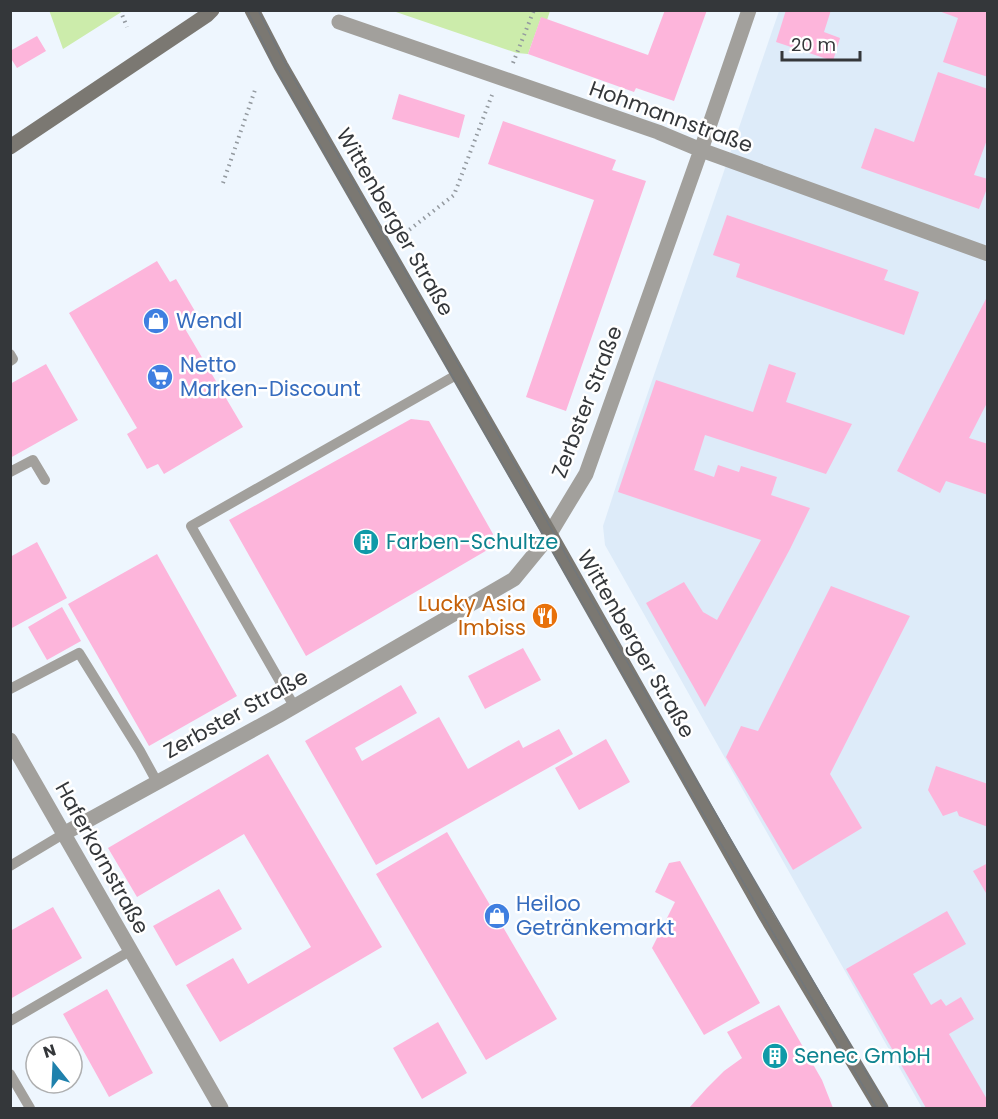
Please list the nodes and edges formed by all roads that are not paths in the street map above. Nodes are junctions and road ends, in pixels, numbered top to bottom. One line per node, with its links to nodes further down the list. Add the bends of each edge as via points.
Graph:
1 (212, 10): 5 (main road)
2 (252, 10): 10 (main road, Wittenberger Straße)
3 (748, 10): 6 (street, Zerbster Straße)
4 (339, 22): 6 (street, Hohmannstraße)
5 (11, 143)
6 (701, 150): 7 (street, Hohmannstraße); 13 (street, Zerbster Straße, via 586,474)
7 (987, 254)
8 (10, 354): 9 (lane)
9 (10, 361)
10 (458, 374): 13 (main road, Wittenberger Straße); 15 (lane, via 191,526)
11 (10, 472): 12 (lane, via 33,460)
12 (45, 480)
13 (550, 534): 15 (street, Zerbster Straße, via 513,579); 25 (main road, Wittenberger Straße, via 766,916)
14 (10, 689): 17 (lane, via 79,653)
15 (294, 706): 17 (street, Zerbster Straße)
16 (10, 740): 18 (street, Haferkornstraße)
17 (157, 783): 18 (street, Zerbster Straße)
18 (65, 833): 19 (lane); 20 (street, Haferkornstraße)
19 (10, 866)
20 (130, 951): 21 (lane); 24 (street, Haferkornstraße)
21 (10, 1021)
22 (10, 1074): 23 (lane)
23 (30, 1108)
24 (221, 1108)
25 (881, 1108)

